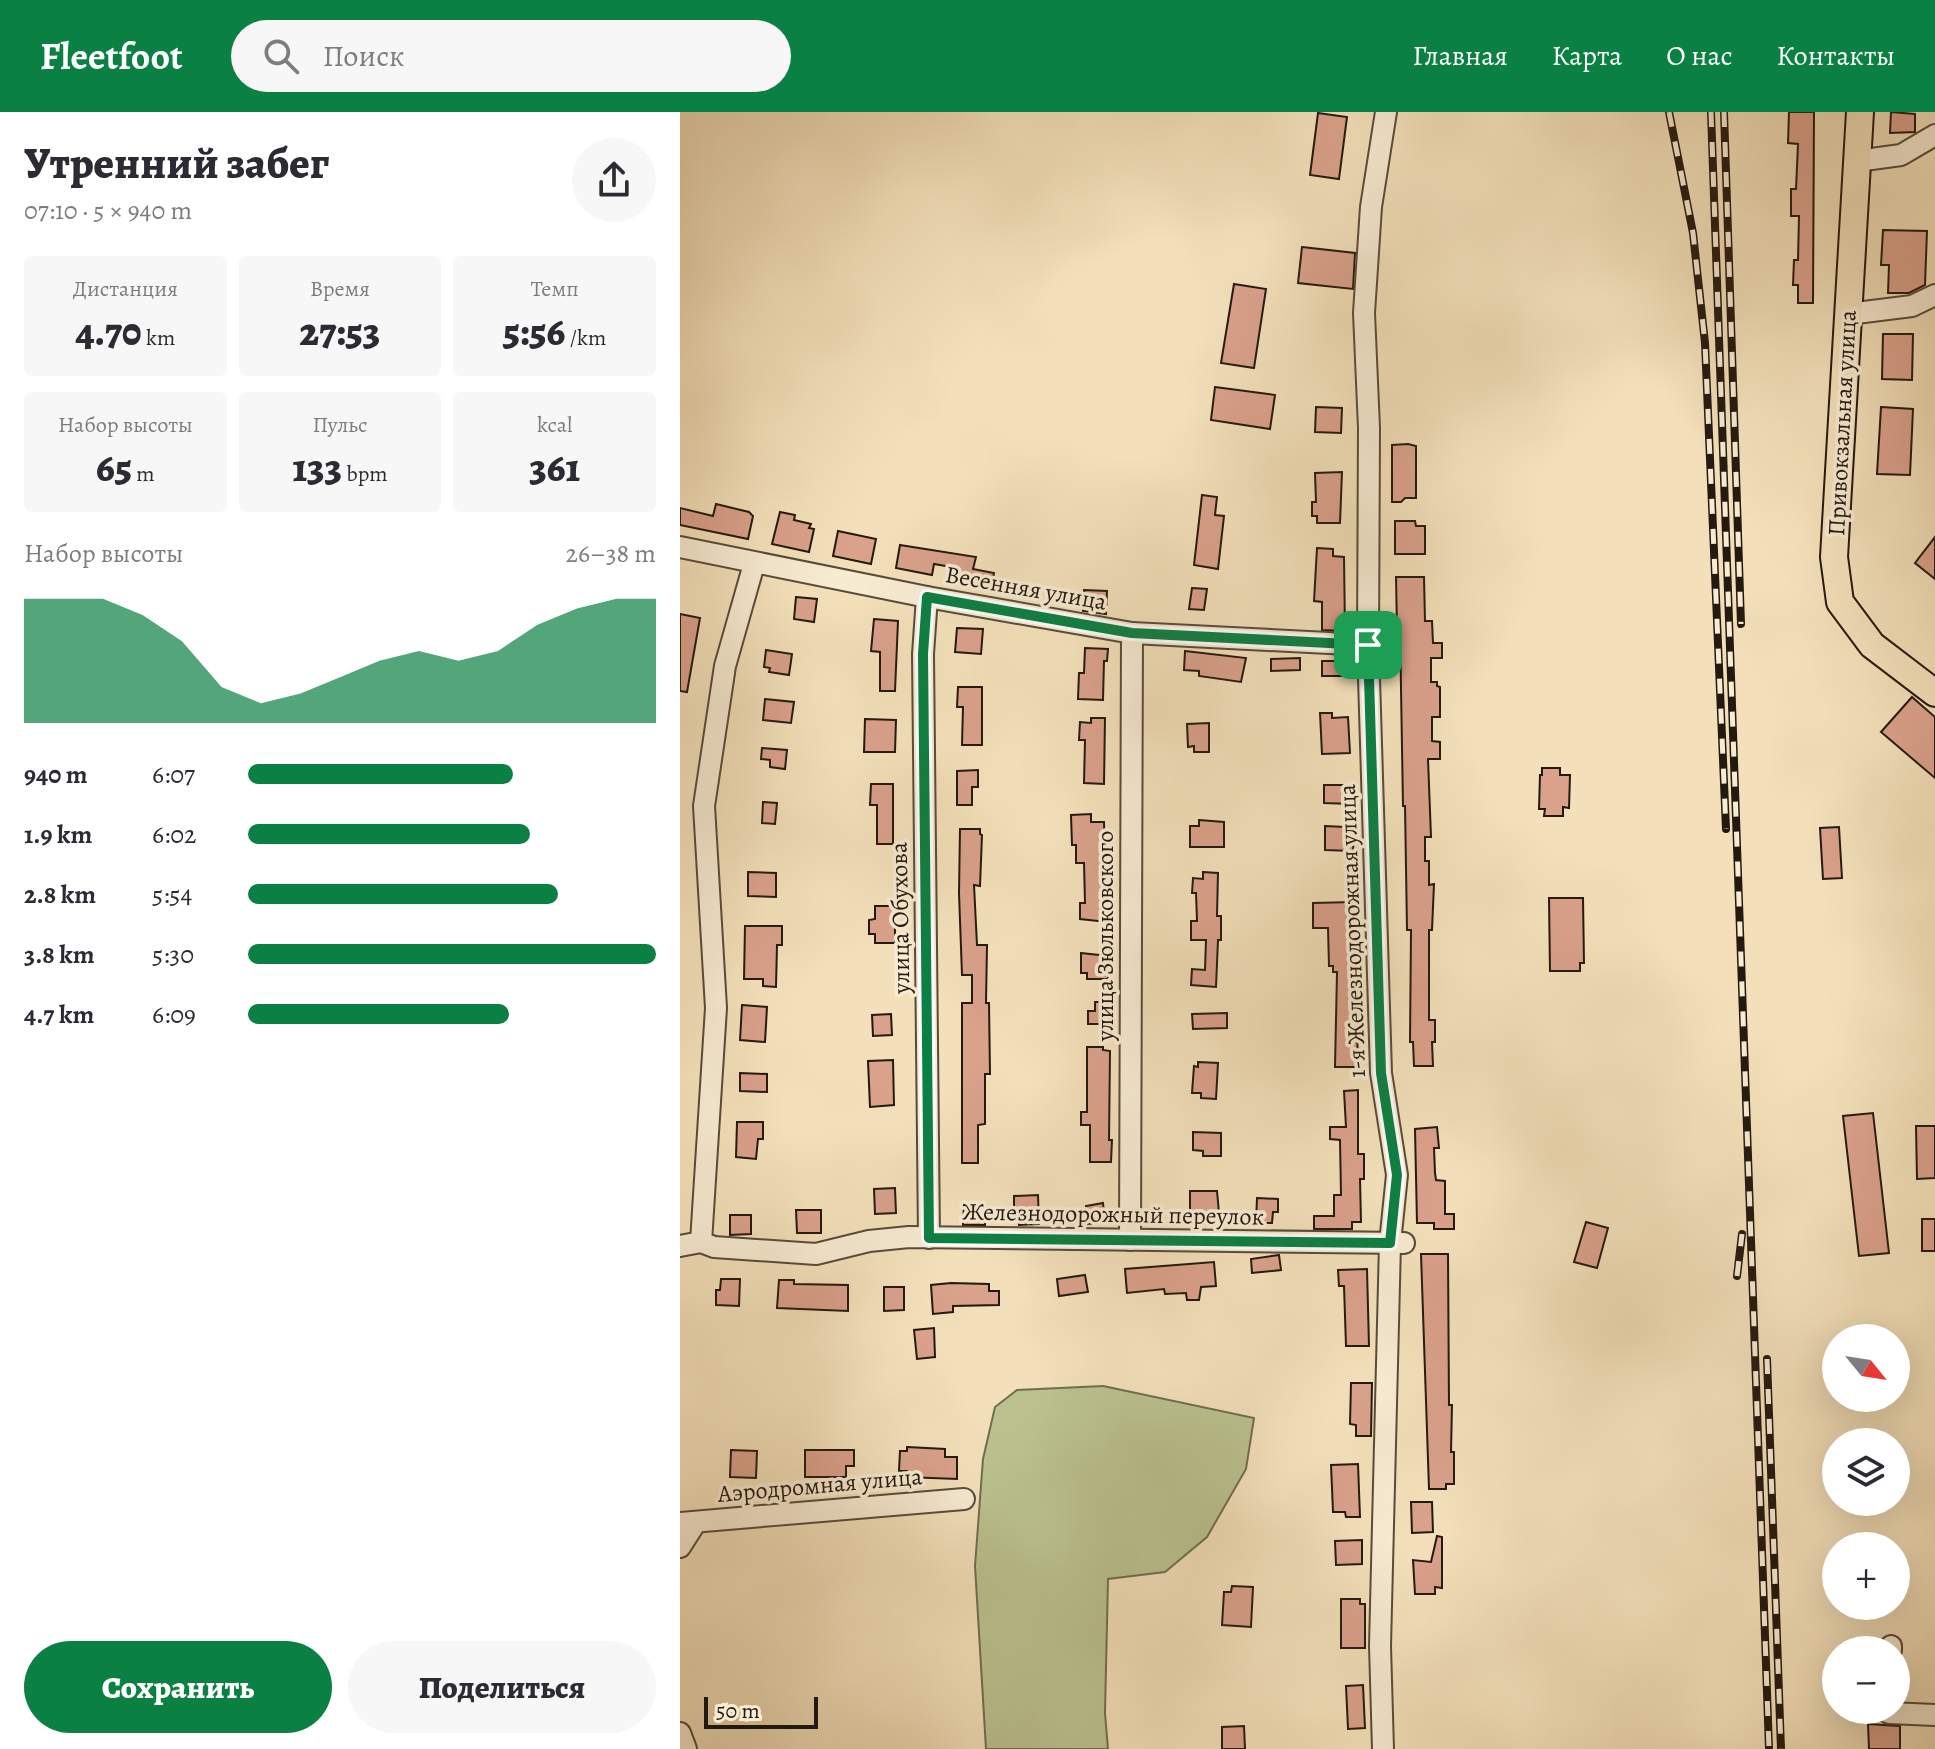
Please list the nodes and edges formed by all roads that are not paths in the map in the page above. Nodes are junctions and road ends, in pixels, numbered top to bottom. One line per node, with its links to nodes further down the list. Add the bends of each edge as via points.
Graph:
1 (1386, 112): 11 (street, 1-я Железнодорожная улица, via 1371,207 1364,313)
2 (1860, 112): 4 (main road, Привокзальная улица)
3 (1935, 135): 4 (street, via 1901,155)
4 (1857, 161): 6 (main road, Привокзальная улица)
5 (1935, 295): 6 (street, via 1912,306)
6 (1848, 314): 12 (main road, Привокзальная улица, via 1834,557 1840,602 1872,645)
7 (680, 547): 8 (street, Весенняя улица)
8 (754, 564): 9 (street, Весенняя улица); 15 (street, via 725,666 704,806 716,1008)
9 (927, 597): 10 (street, Весенняя улица); 13 (street, улица Обухова, via 923,654)
10 (1132, 633): 11 (street, Весенняя улица); 14 (street, улица Зюльковского)
11 (1368, 645): 16 (street, 1-я Железнодорожная улица, via 1381,1073 1397,1175)
12 (1935, 693)
13 (929, 1238): 14 (street, Железнодорожный переулок); 15 (street, Железнодорожный переулок, via 869,1241 816,1254)
14 (1130, 1240): 16 (street, Железнодорожный переулок)
15 (701, 1242): 17 (street, Железнодорожный переулок)
16 (1397, 1243): 25 (street, 1-я Железнодорожная улица, via 1380,1646)
17 (680, 1246)
18 (964, 1499): 19 (street, Аэродромная улица)
19 (688, 1523): 20 (street)
20 (680, 1547)
21 (1910, 1714): 22 (street)
22 (1935, 1715)
23 (680, 1733): 24 (street)
24 (686, 1749)
25 (1383, 1749)

